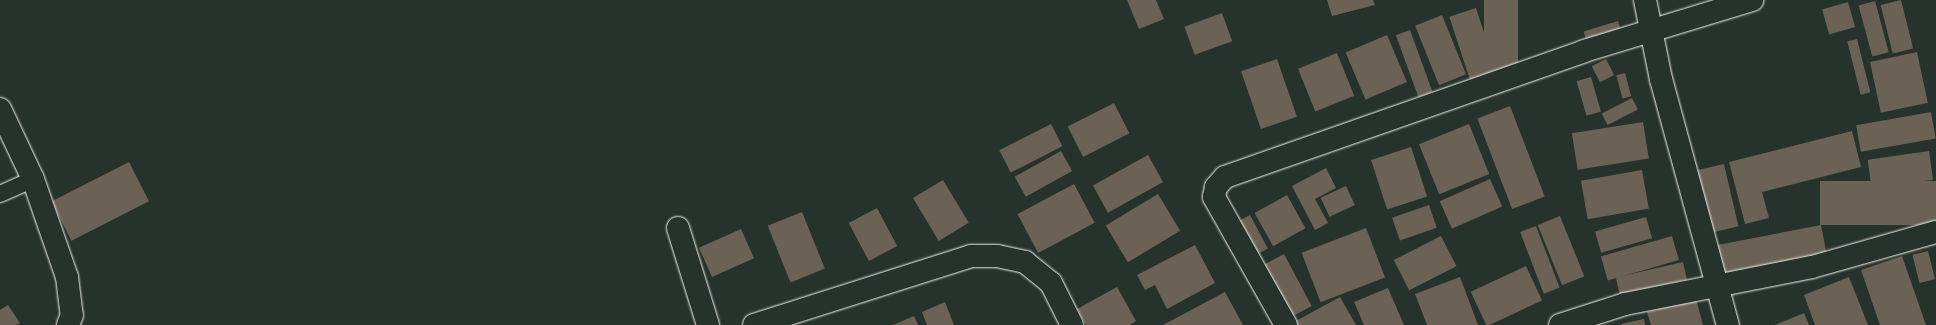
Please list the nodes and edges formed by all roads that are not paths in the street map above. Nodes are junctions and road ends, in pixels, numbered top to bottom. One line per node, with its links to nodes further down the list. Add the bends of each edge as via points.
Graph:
1 (1645, 0): 3 (street)
2 (1752, 0): 3 (street)
3 (1651, 28): 9 (street, via 1661,79); 14 (street, via 1225,177 1216,187 1214,197)
4 (0, 108): 5 (street)
5 (33, 179): 6 (lane); 10 (street, via 67,277 72,316)
6 (0, 194)
7 (678, 228): 11 (street)
8 (1936, 232): 9 (street, via 1812,267)
9 (1718, 286): 15 (street, via 1625,304); 16 (street)
10 (68, 325)
11 (708, 325)
12 (754, 325): 13 (street, via 971,256 997,256 1025,262 1051,283)
13 (1072, 325)
14 (1286, 325)
15 (1560, 325)
16 (1728, 325)

